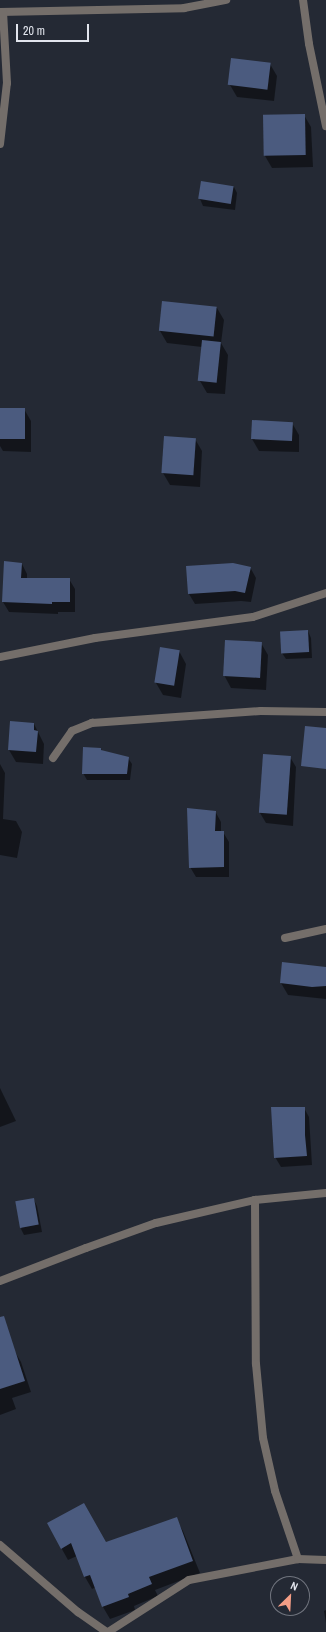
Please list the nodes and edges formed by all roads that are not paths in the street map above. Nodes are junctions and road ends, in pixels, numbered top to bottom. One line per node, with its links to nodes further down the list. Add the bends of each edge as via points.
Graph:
1 (226, 0): 3 (street, via 184,8)
2 (303, 0): 4 (street)
3 (2, 12): 5 (street, via 6,83)
4 (326, 126)
5 (0, 144)
6 (326, 593): 7 (street, via 253,617 95,638)
7 (0, 656)
8 (326, 712): 9 (street, via 261,711 92,723 72,731)
9 (53, 758)
10 (326, 929): 11 (street)
11 (285, 938)
12 (326, 1193): 13 (street)
13 (255, 1200): 14 (street, via 156,1223); 16 (street, via 256,1364 263,1438 275,1491)
14 (0, 1281)
15 (0, 1545): 18 (street, via 78,1612)
16 (298, 1559): 17 (street); 18 (street, via 190,1580)
17 (326, 1560)
18 (108, 1632)

